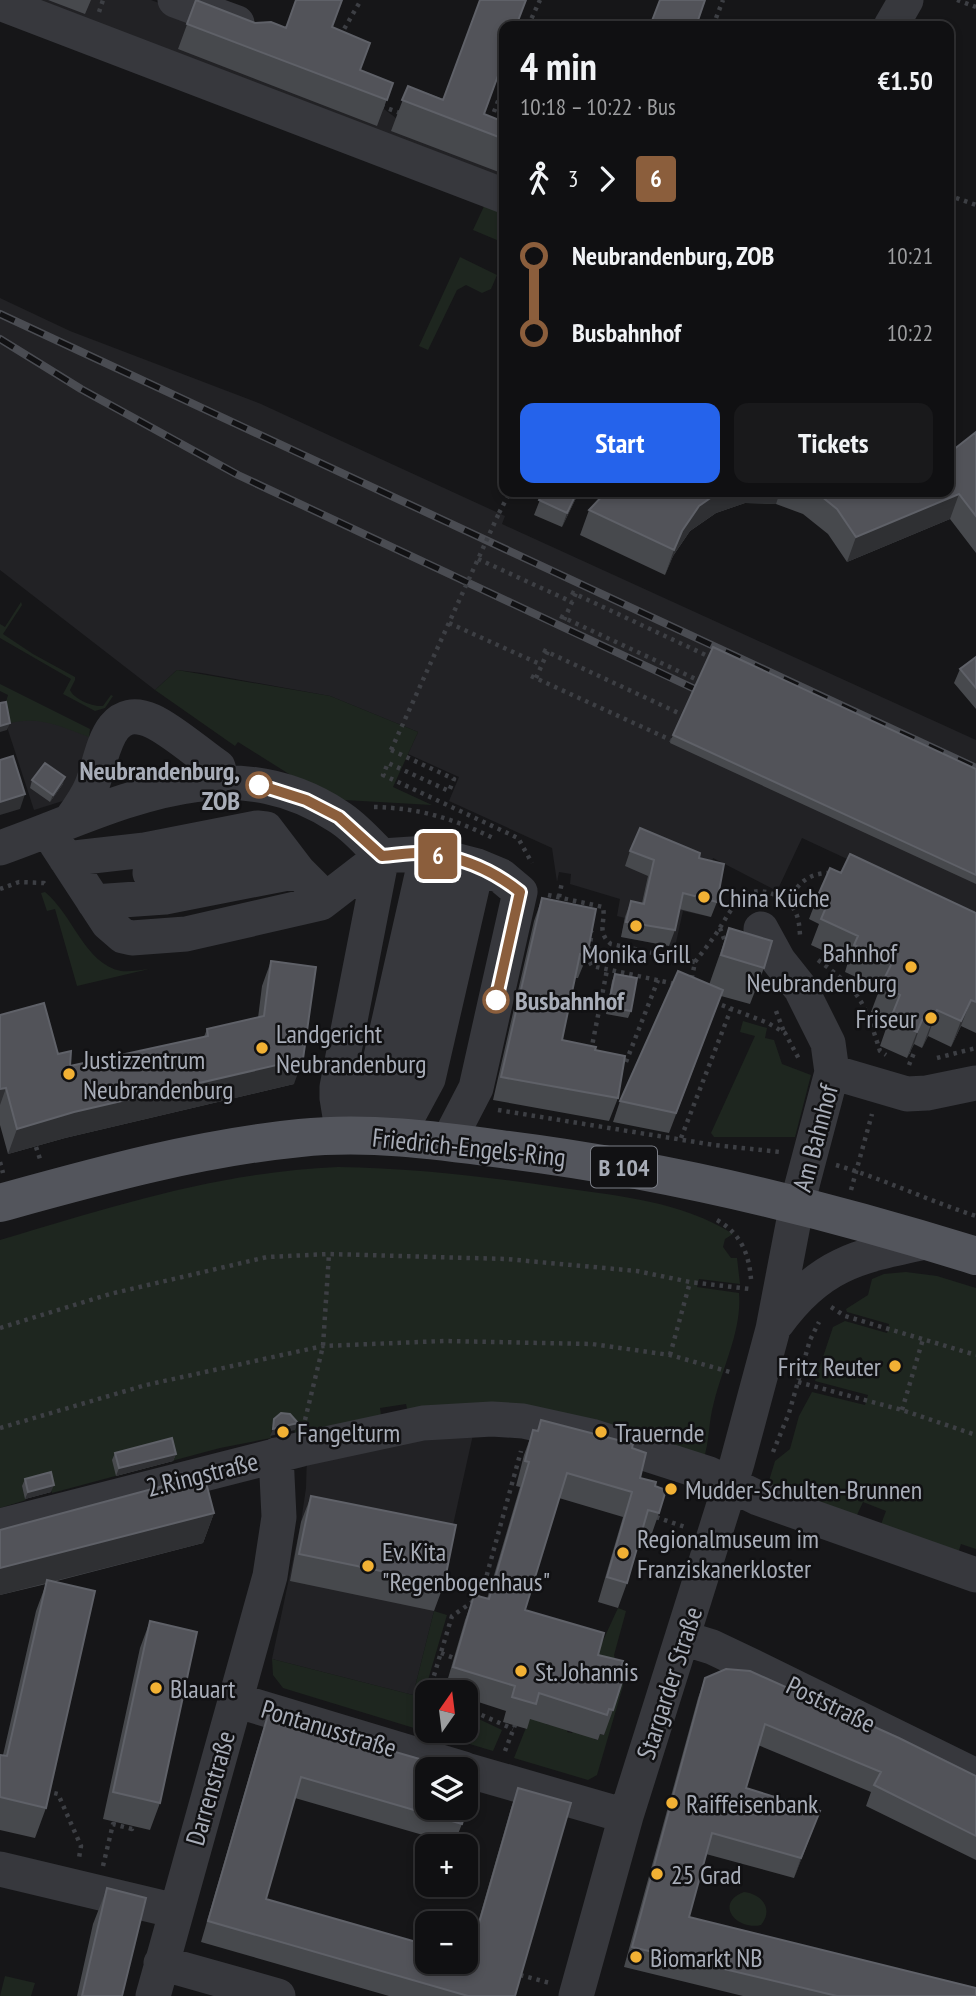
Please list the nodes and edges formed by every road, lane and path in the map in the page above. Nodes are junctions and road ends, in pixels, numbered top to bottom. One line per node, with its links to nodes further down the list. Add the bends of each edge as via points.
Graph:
1 (175, 0): 13 (street)
2 (361, 0): 15 (path)
3 (723, 0): 11 (path)
4 (906, 0): 12 (street)
5 (957, 0): 9 (path)
6 (525, 2): 8 (path)
7 (0, 3): 23 (street)
8 (539, 3): 10 (path)
9 (976, 7)
10 (530, 21)
11 (715, 21)
12 (894, 21)
13 (253, 30)
14 (330, 32): 15 (path)
15 (340, 36): 16 (path)
16 (336, 47)
17 (492, 92): 18 (path)
18 (499, 95)
19 (499, 98): 22 (path)
20 (378, 104): 21 (path)
21 (416, 119)
22 (486, 132)
23 (499, 194)
24 (954, 197): 25 (path)
25 (976, 205)
26 (508, 497): 27 (path, bridge)
27 (478, 559): 28 (path, bridge); 29 (path, bridge)
28 (572, 602): 30 (path, via 575,593); 32 (path, via 563,618)
29 (449, 623): 31 (path, bridge); 37 (path, bridge, via 391,750 454,779 449,791 388,763 383,775)
30 (723, 663)
31 (541, 665): 33 (path, via 546,651); 34 (path, via 534,678)
32 (712, 687)
33 (696, 720)
34 (684, 746)
35 (222, 781): 36 (street, via 146,793); 36 (street, via 218,767 130,724); 39 (street, via 254,784 306,800 339,817)
36 (60, 825): 38 (street); 44 (street, via 57,845)
37 (518, 838)
38 (0, 848)
39 (382, 856): 40 (street); 42 (street); 66 (street, via 337,1098)
40 (464, 864): 66 (street, via 428,1079); 66 (street, via 368,1098); 66 (street, via 520,892 476,1088)
41 (836, 873): 47 (path, via 806,879 795,887 788,902 797,914)
42 (308, 874): 44 (street, via 165,897); 44 (street, via 266,829 257,828 145,850)
43 (562, 883): 45 (path, via 559,897 603,907)
44 (87, 891)
45 (601, 927): 49 (path, via 587,925 592,933 587,961); 52 (path, via 611,944 695,962)
46 (761, 929): 64 (street, Am Bahnhof, via 801,989 828,1043)
47 (801, 944)
48 (812, 956): 57 (path, via 849,983 866,1006 880,1051 888,1057)
49 (607, 970): 50 (path); 58 (path)
50 (658, 980): 51 (path); 61 (path)
51 (679, 984)
52 (690, 986)
53 (709, 998): 54 (path)
54 (731, 1009): 64 (path, via 785,1032); 67 (path)
55 (976, 1048): 59 (path)
56 (904, 1049): 63 (path, via 914,1054)
57 (891, 1051)
58 (590, 1055)
59 (936, 1058)
60 (898, 1061): 63 (path)
61 (626, 1062)
62 (922, 1062): 63 (path)
63 (909, 1065)
64 (818, 1070): 65 (street, Am Bahnhof, via 907,1094); 68 (street, Am Bahnhof)
65 (975, 1084)
66 (395, 1138): 69 (main road, Friedrich-Engels-Ring / B 104, via 300,1138 218,1150); 70 (main road, Friedrich-Engels-Ring / B 104, via 613,1165)
67 (681, 1138)
68 (810, 1158): 70 (street, Am Bahnhof); 71 (path)
69 (0, 1203)
70 (797, 1204): 73 (main road, Friedrich-Engels-Ring / B 104); 80 (street, Stargarder Straße)
71 (976, 1216)
72 (710, 1217): 76 (path, via 734,1231 747,1255 751,1289)
73 (930, 1241): 75 (main road, Friedrich-Engels-Ring / B 104); 80 (street, Stargarder Straße, via 838,1266 810,1284)
74 (329, 1254): 76 (path, via 506,1259 637,1270); 79 (path, via 267,1257 110,1294); 82 (path)
75 (976, 1256)
76 (690, 1282): 83 (path)
77 (837, 1299): 78 (path)
78 (829, 1306): 81 (path, via 845,1316); 86 (path, via 810,1340)
79 (0, 1328)
80 (773, 1329): 94 (street, Stargarder Straße)
81 (923, 1339): 84 (path); 87 (path)
82 (323, 1346): 83 (path, via 444,1341 592,1344); 89 (path, via 146,1385); 91 (path, via 303,1427)
83 (670, 1355): 85 (path)
84 (976, 1355)
85 (730, 1372)
86 (798, 1382): 87 (path); 94 (path)
87 (902, 1410): 90 (path)
88 (530, 1422): 91 (street, 2.Ringstraße, via 422,1423); 92 (path); 94 (street, 2.Ringstraße, via 591,1436 709,1474)
89 (0, 1428)
90 (976, 1435)
91 (289, 1452): 96 (street, 2.Ringstraße); 105 (street, Darrenstraße, via 270,1576)
92 (514, 1477): 93 (path); 98 (path)
93 (522, 1479)
94 (745, 1491): 100 (street, 2.Ringstraße); 101 (street, Stargarder Straße)
95 (656, 1517): 97 (path)
96 (0, 1526)
97 (693, 1530)
98 (493, 1555): 99 (path); 102 (path, via 484,1597 452,1616)
99 (499, 1557)
100 (976, 1575)
101 (683, 1638): 110 (street, Poststraße, via 712,1647); 112 (street, Stargarder Straße)
102 (441, 1653): 103 (path); 104 (path)
103 (454, 1657)
104 (433, 1680)
105 (235, 1700): 108 (street, Pontanusstraße); 116 (street, Darrenstraße)
106 (478, 1713): 107 (path, via 514,1727)
107 (504, 1752)
108 (422, 1757)
109 (478, 1774): 112 (street, Pontanusstraße)
110 (976, 1776)
111 (46, 1791): 115 (path, via 58,1794 81,1846)
112 (626, 1816): 119 (street, Stargarder Straße)
113 (132, 1826): 115 (path, via 113,1824)
114 (0, 1869): 115 (street)
115 (85, 1889): 116 (street)
116 (176, 1910): 117 (street, Darrenstraße)
117 (157, 1980): 118 (street)
118 (269, 1995)
119 (576, 1996)

